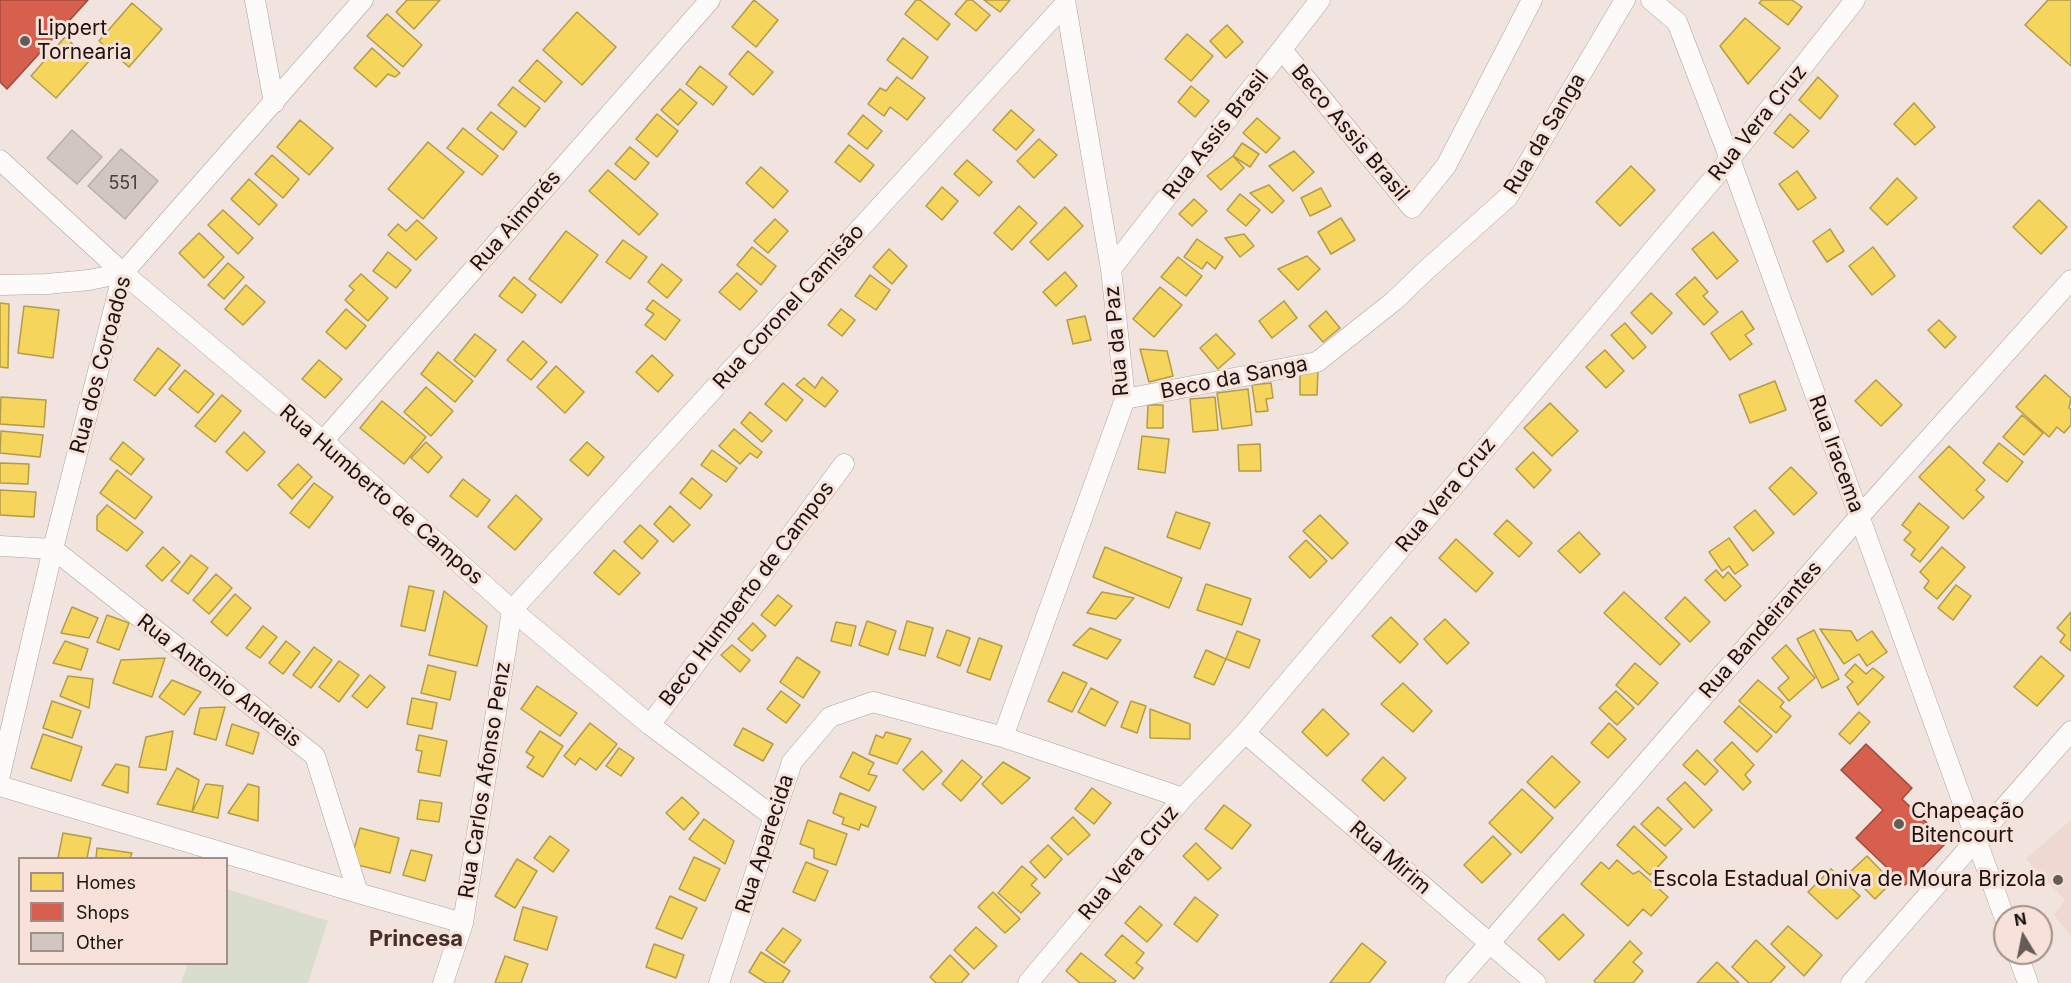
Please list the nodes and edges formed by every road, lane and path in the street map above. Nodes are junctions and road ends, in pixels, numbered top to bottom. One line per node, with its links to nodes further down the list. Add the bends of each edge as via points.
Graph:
1 (255, 0): 11 (street)
2 (363, 0): 11 (street, Rua dos Coroados)
3 (1320, 0): 10 (street, Rua Assis Brasil)
4 (1532, 0): 10 (street, Beco Assis Brasil, via 1446,166 1412,208)
5 (1624, 0): 18 (street, Rua da Sanga, via 1508,197)
6 (1651, 0): 12 (street, Rua Iracema, via 1677,22)
7 (1855, 0): 12 (street, Rua Vera Cruz)
8 (1065, 2): 14 (street, Rua da Paz); 25 (street, Rua Coronel Camisão)
9 (703, 3): 20 (street, Rua Aimorés)
10 (1282, 50): 14 (street, Rua Assis Brasil)
11 (274, 103): 15 (street, Rua dos Coroados)
12 (1730, 159): 22 (street, Rua Iracema); 28 (street, Rua Vera Cruz)
13 (0, 160): 15 (street, Rua Humberto de Campos)
14 (1111, 269): 19 (street, Rua da Paz)
15 (123, 273): 17 (street, via 89,280); 20 (street, Rua Humberto de Campos); 24 (street, Rua dos Coroados)
16 (2071, 280): 22 (street, Rua Bandeirantes)
17 (0, 285)
18 (1394, 302): 19 (street, Beco da Sanga, via 1317,362)
19 (1125, 399): 29 (street, Rua da Paz)
20 (323, 441): 25 (street, Rua Humberto de Campos)
21 (844, 464): 26 (street, Beco Humberto de Campos)
22 (1859, 517): 34 (street, Rua Iracema); 38 (street, Rua Bandeirantes)
23 (0, 546): 24 (street)
24 (53, 549): 30 (street, Rua dos Coroados); 35 (street, Rua Antonio Andreis, via 315,756)
25 (512, 610): 26 (street, Rua Humberto de Campos); 37 (street, Rua Carlos Afonso Penz)
26 (650, 725): 33 (street, Rua Humberto de Campos)
27 (2071, 731): 34 (street)
28 (1245, 733): 32 (street, Rua Vera Cruz); 38 (street, Rua Mirim)
29 (1002, 737): 32 (street); 33 (street, Rua Aparecida, via 873,702 830,717 792,762)
30 (0, 775)
31 (0, 786): 35 (street)
32 (1183, 798): 42 (street, Rua Vera Cruz)
33 (774, 817): 41 (street, Rua Aparecida)
34 (1976, 838): 36 (street, Rua Iracema); 45 (street)
35 (358, 893): 37 (street)
36 (2000, 905)
37 (463, 922): 40 (street, Rua Carlos Afonso Penz)
38 (1488, 944): 43 (street, Rua Bandeirantes); 44 (street, Rua Mirim)
39 (2021, 965): 46 (street)
40 (443, 983)
41 (719, 983)
42 (1028, 983)
43 (1455, 983)
44 (1536, 983)
45 (1851, 983)
46 (2028, 983)

